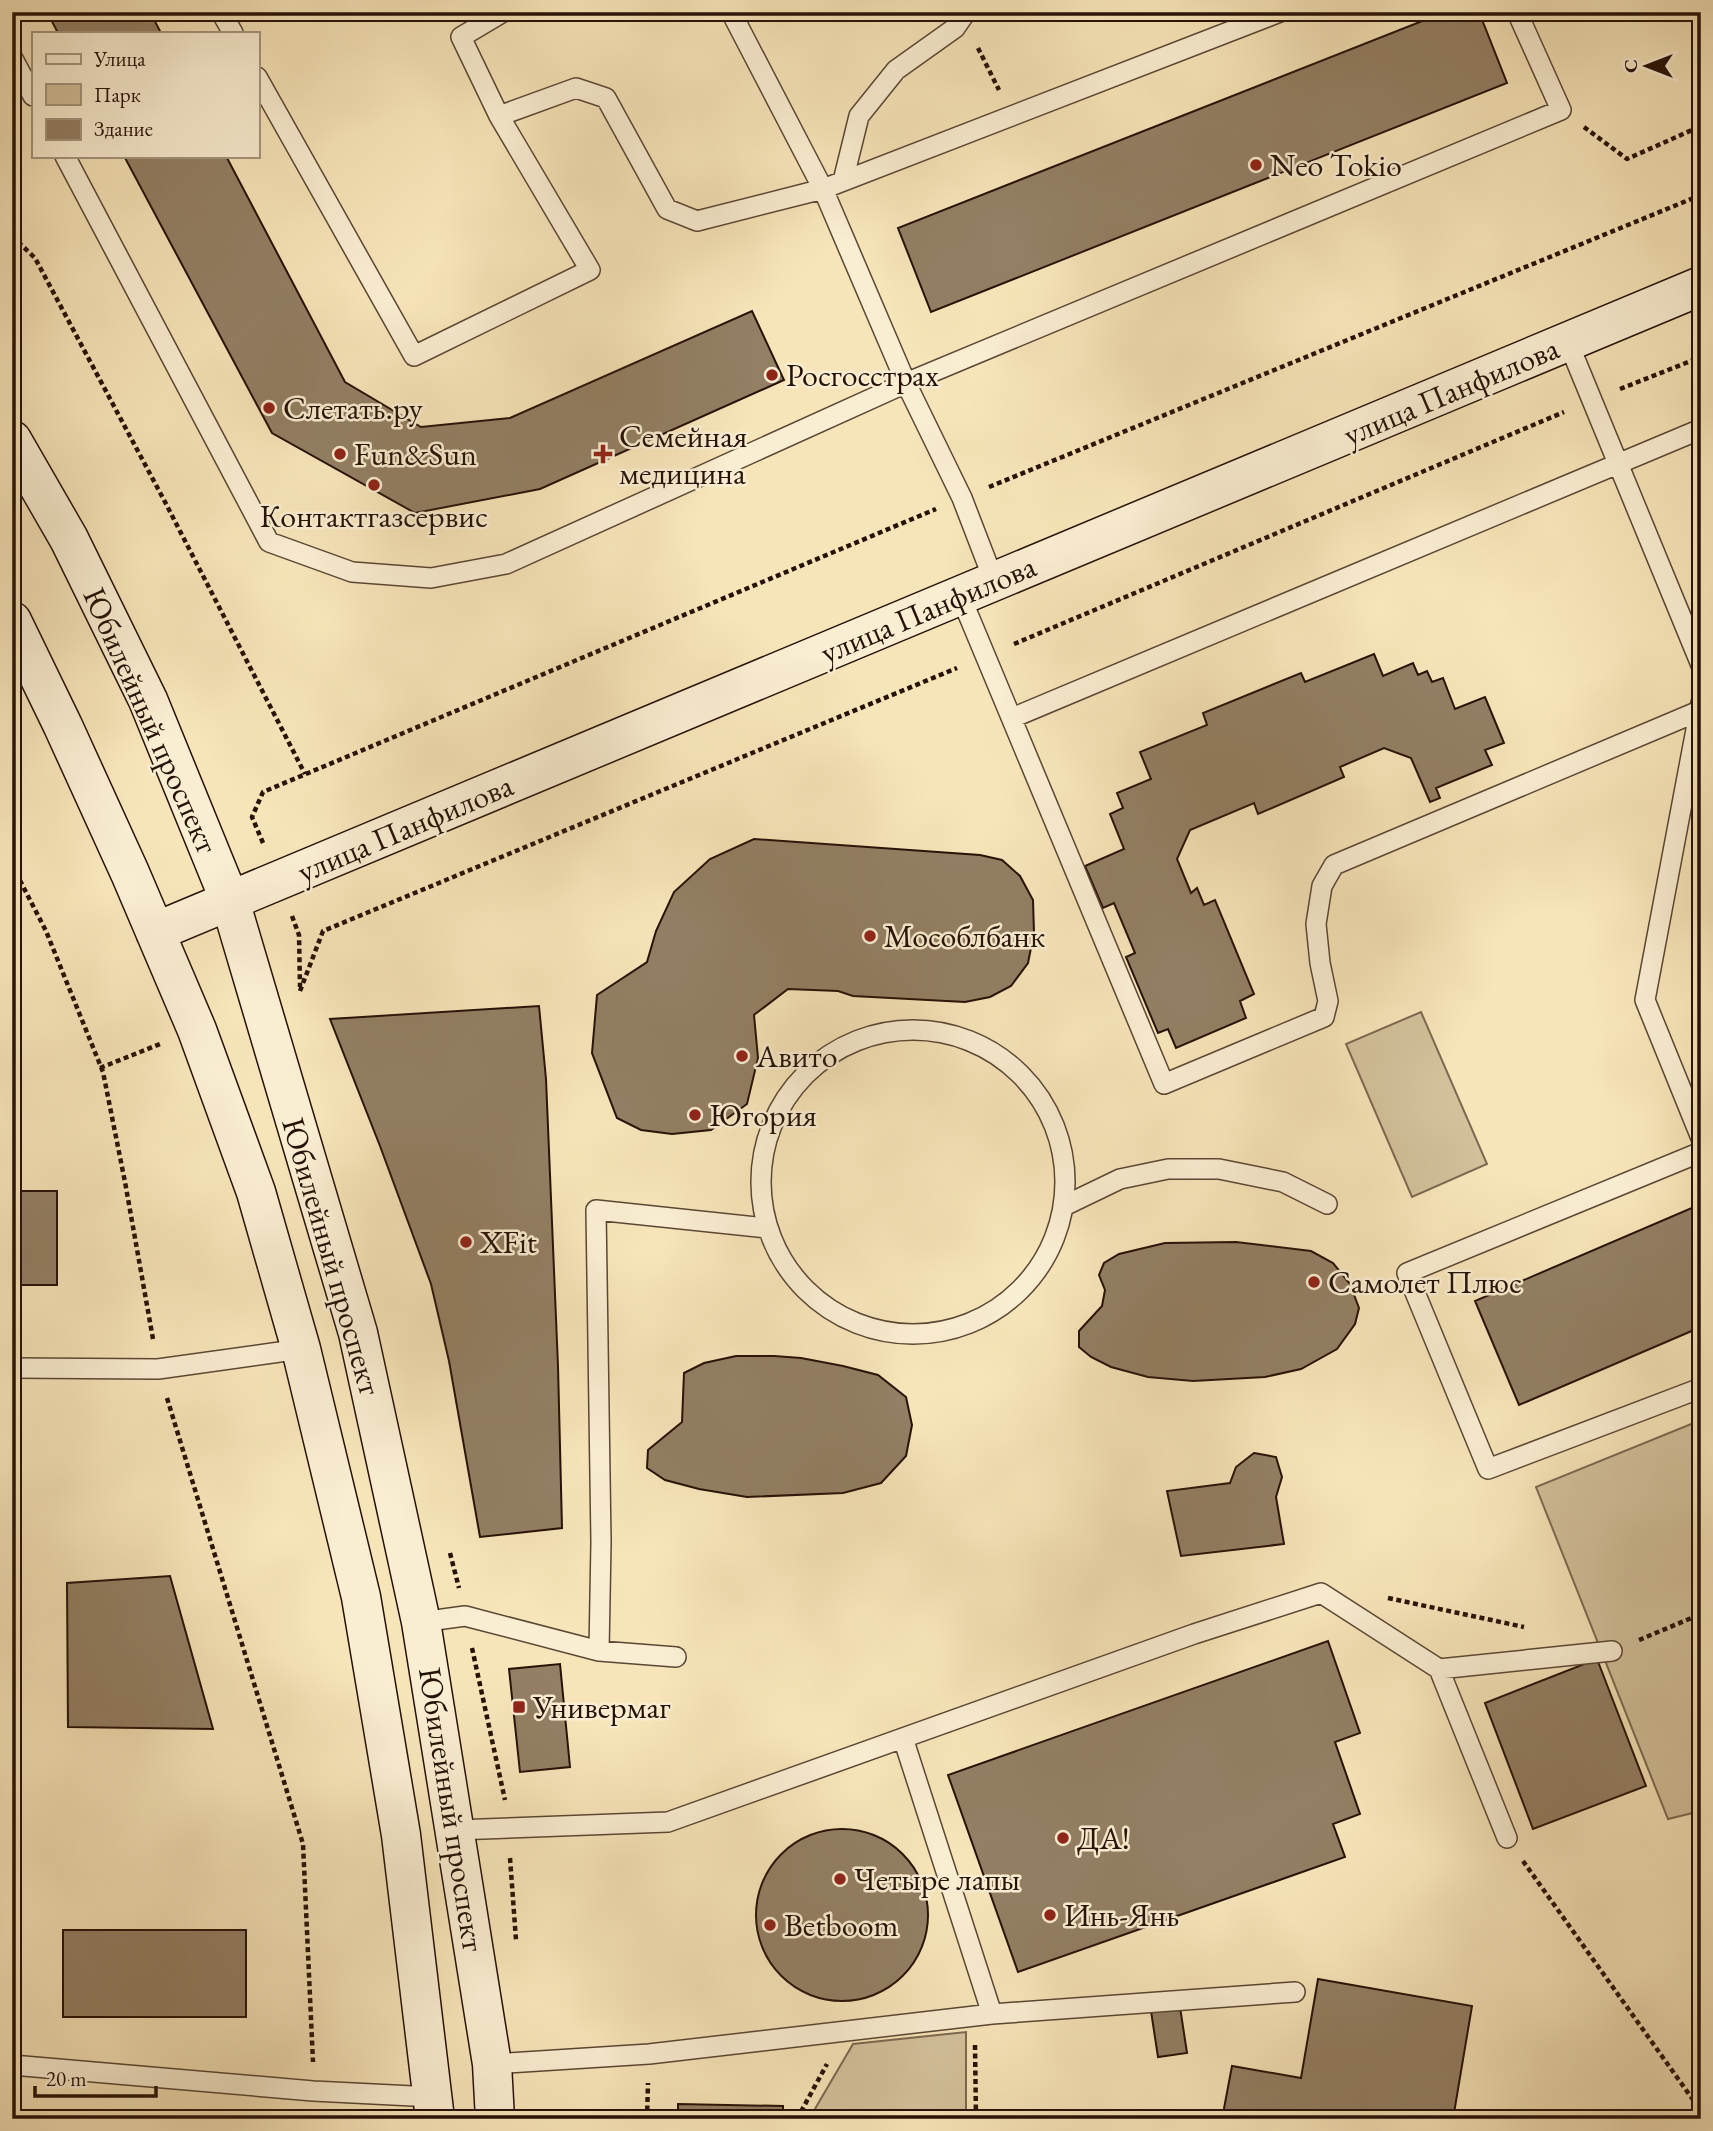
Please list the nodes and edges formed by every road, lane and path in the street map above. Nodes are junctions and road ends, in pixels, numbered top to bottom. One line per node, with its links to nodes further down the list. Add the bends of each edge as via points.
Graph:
1 (221, 12): 7 (lane)
2 (503, 12): 12 (lane, via 461,37)
3 (731, 12): 17 (lane)
4 (1280, 12): 13 (lane)
5 (1517, 12): 11 (lane)
6 (964, 15): 13 (path); 16 (lane, via 955,28 896,70 859,116)
7 (232, 32)
8 (12, 57): 10 (lane)
9 (259, 81): 12 (lane, via 414,356 590,270)
10 (32, 94)
11 (1561, 110): 14 (path, via 1627,159); 22 (lane)
12 (499, 116): 17 (lane, via 576,88 606,98 667,209 697,221)
13 (1012, 116): 16 (lane)
14 (1701, 126)
15 (66, 158): 22 (lane, via 269,541 352,572 432,578 506,564)
16 (843, 181): 17 (lane)
17 (823, 189): 22 (lane)
18 (12, 236): 33 (path, via 35,258)
19 (1701, 286): 20 (main road, улица Панфилова)
20 (1568, 342): 23 (lane); 27 (main road, улица Панфилова)
21 (1701, 357): 23 (path)
22 (906, 383): 27 (lane, via 962,498)
23 (1592, 401): 26 (lane); 29 (path)
24 (1701, 429): 26 (lane)
25 (12, 440): 35 (main road, Юбилейный проспект, via 69,539 148,700)
26 (1618, 464): 30 (lane); 32 (lane)
27 (977, 588): 29 (lane); 35 (main road, улица Панфилова)
28 (12, 621): 36 (main road, Юбилейный проспект)
29 (986, 656): 32 (lane); 37 (path, via 323,931)
30 (1701, 665)
31 (1700, 707): 32 (lane, via 1334,864 1322,886 1316,924 1328,1001 1324,1017 1164,1084); 38 (lane, via 1645,1000)
32 (1012, 718)
33 (305, 774)
34 (12, 865): 45 (path, via 46,930 103,1072)
35 (230, 901): 36 (main road, улица Панфилова); 50 (main road, Юбилейный проспект, via 358,1333)
36 (155, 932): 43 (main road, Юбилейный проспект, via 197,1030 256,1192)
37 (297, 999)
38 (1701, 1138)
39 (1701, 1152): 46 (lane, via 1407,1273 1488,1469)
40 (1327, 1204): 41 (lane, via 1283,1182 1219,1169 1168,1169 1120,1179)
41 (1064, 1206): 42 (lane, via 1047,1257 1014,1298 969,1325 917,1336 865,1328 822,1306 788,1271); 42 (lane, via 1063,1153 1045,1104 1010,1064 964,1037 917,1028 858,1040 825,1056 790,1089 768,1132 760,1180)
42 (766, 1228): 51 (lane, via 596,1210)
43 (301, 1349): 45 (lane); 66 (main road, Юбилейный проспект, via 361,1597 401,1835)
44 (12, 1368): 45 (lane)
45 (158, 1369): 65 (path, via 303,1844)
46 (1701, 1388)
47 (446, 1540): 49 (path)
48 (1701, 1614): 52 (path)
49 (465, 1615): 50 (lane); 51 (lane); 56 (path)
50 (421, 1622): 57 (main road, Юбилейный проспект)
51 (599, 1651): 53 (lane)
52 (1612, 1651): 54 (lane)
53 (676, 1657)
54 (1439, 1669): 55 (lane, via 1321,1593); 58 (lane)
55 (903, 1738): 56 (lane, via 668,1822); 61 (lane)
56 (508, 1828): 57 (lane); 59 (path)
57 (456, 1830): 63 (main road, Юбилейный проспект)
58 (1507, 1838): 67 (path)
59 (516, 1952)
60 (1295, 1992): 61 (lane)
61 (984, 2015): 62 (lane); 70 (path)
62 (845, 2031): 63 (lane, via 649,2054); 69 (path)
63 (492, 2064): 68 (main road, Юбилейный проспект)
64 (12, 2065): 65 (lane)
65 (313, 2091): 66 (lane)
66 (434, 2108)
67 (1701, 2111)
68 (495, 2119)
69 (797, 2119)
70 (976, 2119)

